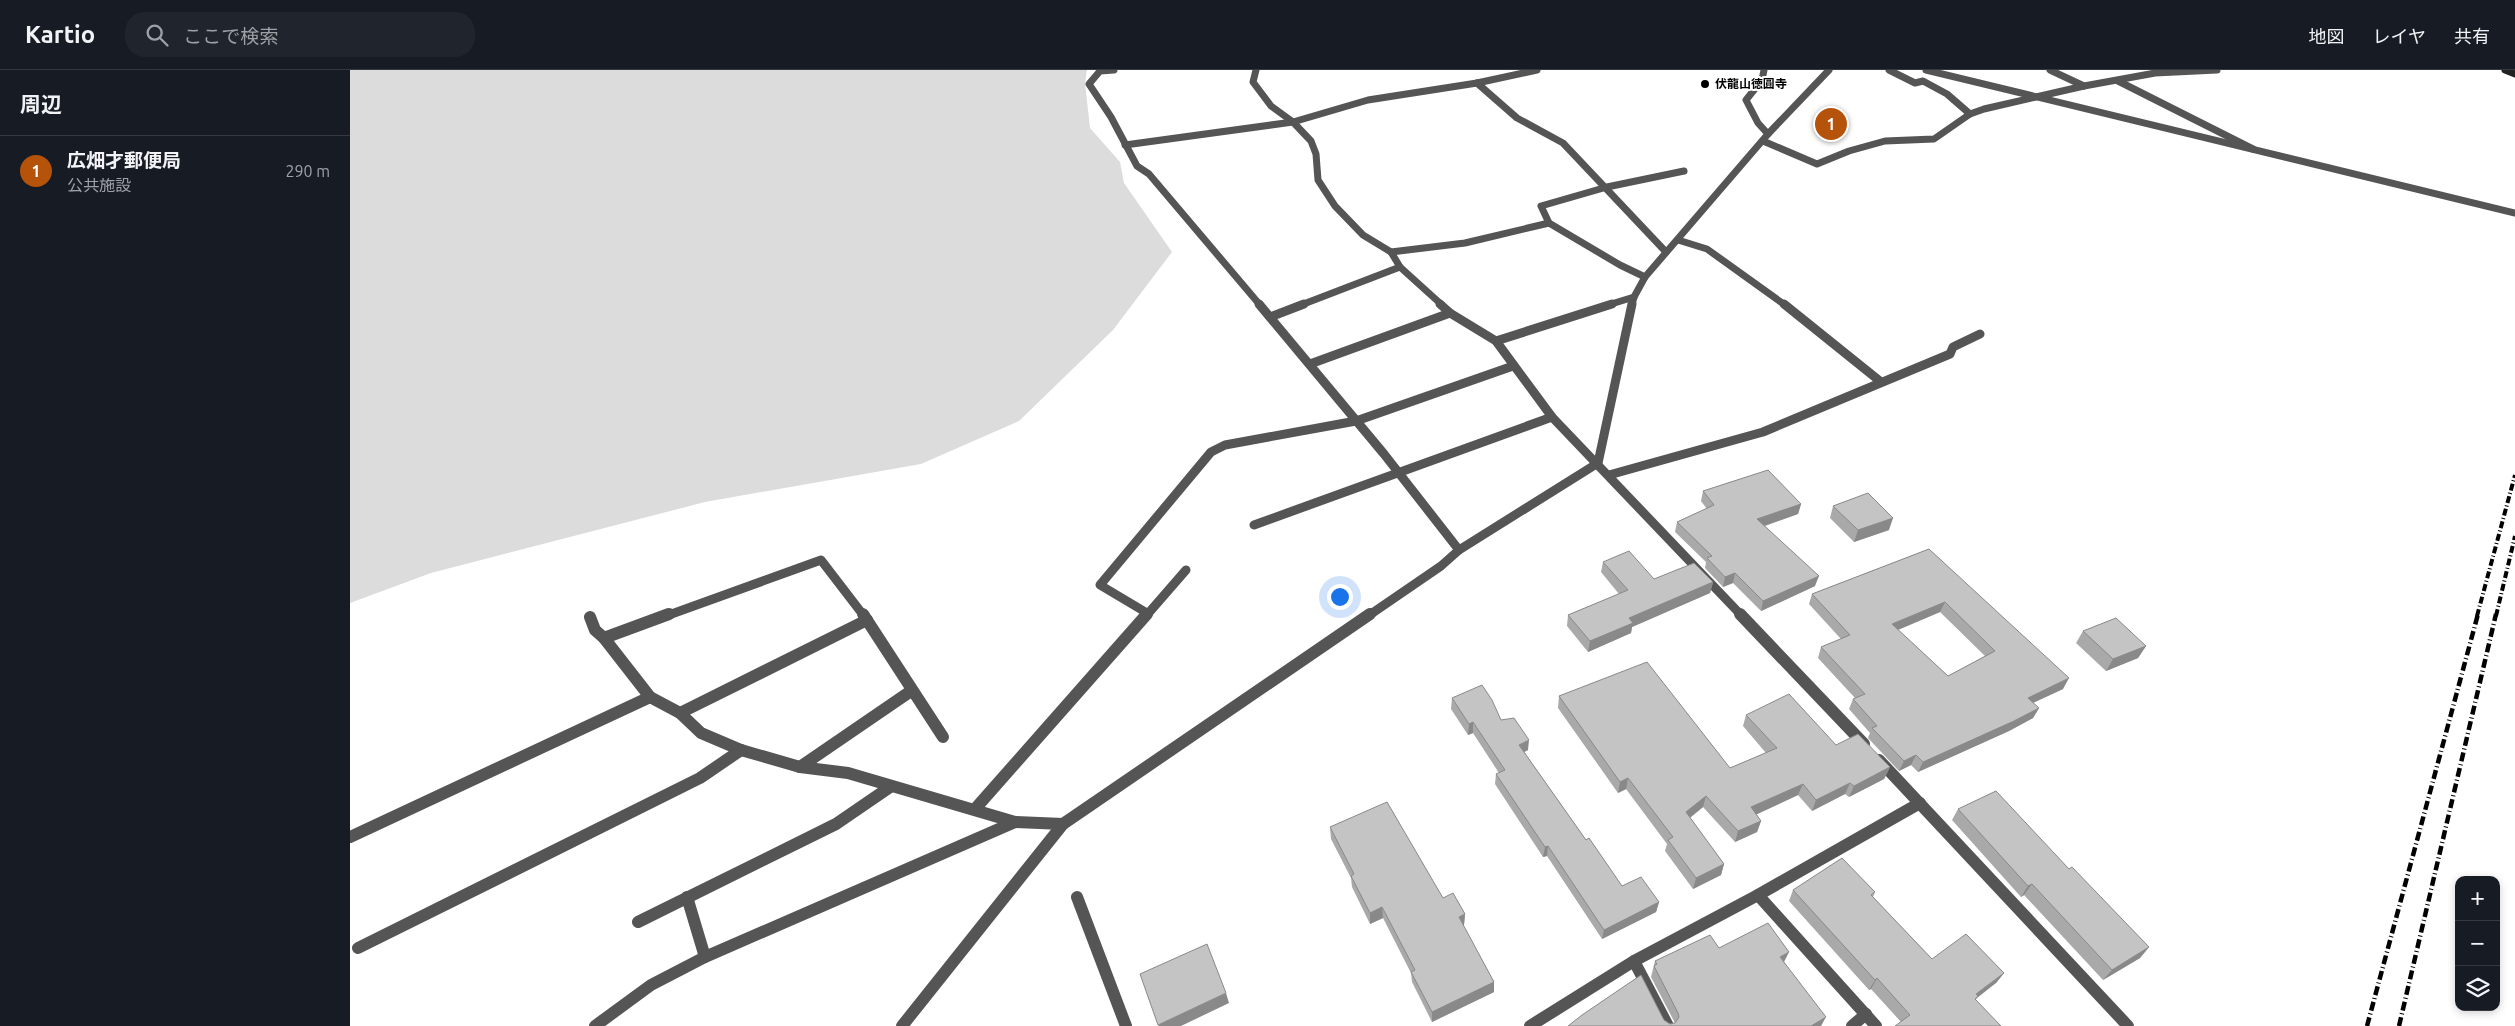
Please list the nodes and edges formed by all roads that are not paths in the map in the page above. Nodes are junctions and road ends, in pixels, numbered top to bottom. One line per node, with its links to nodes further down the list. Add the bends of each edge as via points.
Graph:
1 (1114, 70): 21 (street, via 1100,71 1088,84 1111,117)
2 (1256, 70): 18 (street, via 1253,82 1271,106)
3 (1537, 70): 14 (street)
4 (1764, 70): 19 (street, via 1762,80 1746,100)
5 (1829, 70): 19 (street)
6 (1889, 70): 17 (street, via 1915,83 1923,81 1947,94)
7 (1926, 70): 16 (street)
8 (2050, 70): 15 (street)
9 (2217, 70): 11 (street)
10 (2504, 70): 12 (main road)
11 (2182, 71): 13 (street)
12 (2515, 74)
13 (2118, 80): 15 (street); 22 (street)
14 (1477, 83): 18 (street, via 1368,100); 24 (street, via 1505,110 1542,134 1563,143)
15 (2084, 86): 16 (street)
16 (2039, 97): 17 (street); 22 (street)
17 (1970, 114): 20 (street, via 1934,139 1885,141 1817,164)
18 (1293, 122): 21 (street); 28 (street, via 1311,140 1316,154 1318,180 1335,206 1363,235)
19 (1768, 134): 20 (street)
20 (1763, 141): 27 (street)
21 (1125, 145): 34 (street, via 1137,166 1150,174)
22 (2253, 149): 25 (street)
23 (1684, 171): 24 (street)
24 (1607, 187): 26 (street, via 1541,206); 29 (street)
25 (2515, 213)
26 (1549, 223): 28 (street, via 1465,243); 31 (street)
27 (1678, 240): 29 (street); 39 (street, via 1707,249 1764,288)
28 (1391, 252): 30 (street)
29 (1666, 252): 31 (street)
30 (1400, 267): 33 (street); 34 (street)
31 (1645, 277): 32 (street)
32 (1634, 297): 36 (street); 42 (street)
33 (1450, 313): 36 (street); 37 (street)
34 (1270, 317): 37 (street)
35 (1980, 334): 39 (street, via 1952,347 1950,354)
36 (1496, 341): 38 (street)
37 (1310, 364): 41 (street)
38 (1514, 366): 40 (street); 41 (street)
39 (1882, 382): 44 (street, via 1763,432)
40 (1552, 417): 42 (street); 43 (street)
41 (1356, 420): 43 (street); 48 (street, via 1225,445 1211,452 1100,584)
42 (1598, 463): 44 (street); 46 (street)
43 (1400, 473): 45 (street); 46 (street)
44 (1609, 475): 59 (street)
45 (1254, 525)
46 (1459, 550): 62 (street, via 1441,566)
47 (1186, 570): 48 (street)
48 (1147, 613): 60 (street)
49 (590, 617): 51 (street, via 595,630)
50 (867, 620): 51 (street, via 821,560); 52 (street); 54 (street)
51 (604, 638): 53 (street)
52 (911, 691): 55 (street); 57 (street)
53 (650, 697): 54 (street); 63 (street)
54 (680, 713): 56 (street, via 701,733)
55 (942, 737)
56 (741, 750): 57 (street); 68 (street, via 700,778)
57 (800, 767): 58 (street, via 848,773)
58 (890, 788): 60 (street); 65 (street, via 836,824)
59 (1920, 803): 64 (street); 79 (street)
60 (975, 809): 61 (street)
61 (1015, 822): 62 (street); 69 (street)
62 (1063, 824): 73 (street)
63 (350, 837)
64 (1758, 896): 70 (street); 71 (street)
65 (687, 897): 67 (street); 69 (street)
66 (1078, 897): 74 (street)
67 (638, 922)
68 (358, 948)
69 (705, 957): 72 (street, via 651,985)
70 (1634, 961): 75 (street); 76 (street)
71 (1866, 1014): 77 (street); 78 (street)
72 (595, 1026)
73 (902, 1026)
74 (1126, 1026)
75 (1530, 1026)
76 (1668, 1026)
77 (1852, 1026)
78 (1876, 1026)
79 (2128, 1026)

